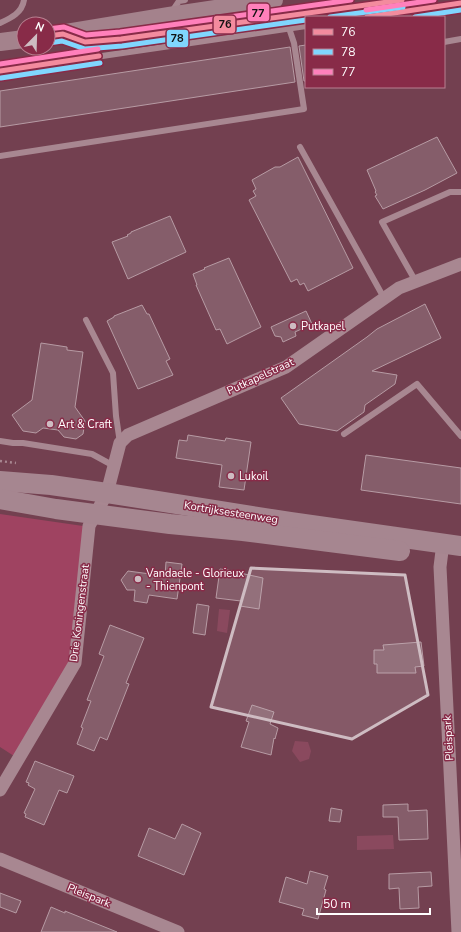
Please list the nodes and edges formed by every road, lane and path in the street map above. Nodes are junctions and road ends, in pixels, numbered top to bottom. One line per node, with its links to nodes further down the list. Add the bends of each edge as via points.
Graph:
1 (24, 0): 9 (lane, via 14,17)
2 (185, 0): 6 (lane, via 179,1)
3 (274, 0): 6 (street)
4 (402, 0): 7 (lane)
5 (461, 4): 8 (lane)
6 (169, 16): 12 (street)
7 (285, 16): 11 (lane); 12 (lane, via 85,42)
8 (372, 16)
9 (0, 24)
10 (305, 26): 11 (lane)
11 (290, 28): 17 (lane); 19 (lane, via 304,109)
12 (56, 35)
13 (461, 39): 16 (lane)
14 (16, 40): 15 (street)
15 (0, 42)
16 (445, 42)
17 (0, 71)
18 (300, 147): 23 (lane)
19 (0, 156)
20 (461, 192): 22 (lane, via 450,192 382,222)
21 (461, 264): 22 (street, Putkapelstraat)
22 (416, 282): 23 (street, Putkapelstraat, via 399,288)
23 (384, 298): 28 (street, Putkapelstraat, via 286,367 128,434)
24 (86, 320): 28 (lane, via 114,373)
25 (344, 434): 26 (lane, via 417,384)
26 (461, 436)
27 (0, 441): 29 (lane, via 92,454)
28 (120, 443): 29 (street)
29 (114, 466): 31 (street)
30 (0, 480): 31 (main road, Kortrijksesteenweg)
31 (107, 493): 33 (street, Drie Koningenstraat); 34 (main road, Kortrijksesteenweg)
32 (0, 499): 33 (main road, Kortrijksesteenweg)
33 (95, 514): 34 (main road, Kortrijksesteenweg, via 170,524); 36 (street, Drie Koningenstraat, via 89,526 75,663)
34 (448, 548): 35 (main road, Kortrijksesteenweg); 39 (street, Pleispark, via 440,567)
35 (461, 559)
36 (0, 790)
37 (0, 859): 38 (street, Pleispark)
38 (178, 932)
39 (458, 932)

